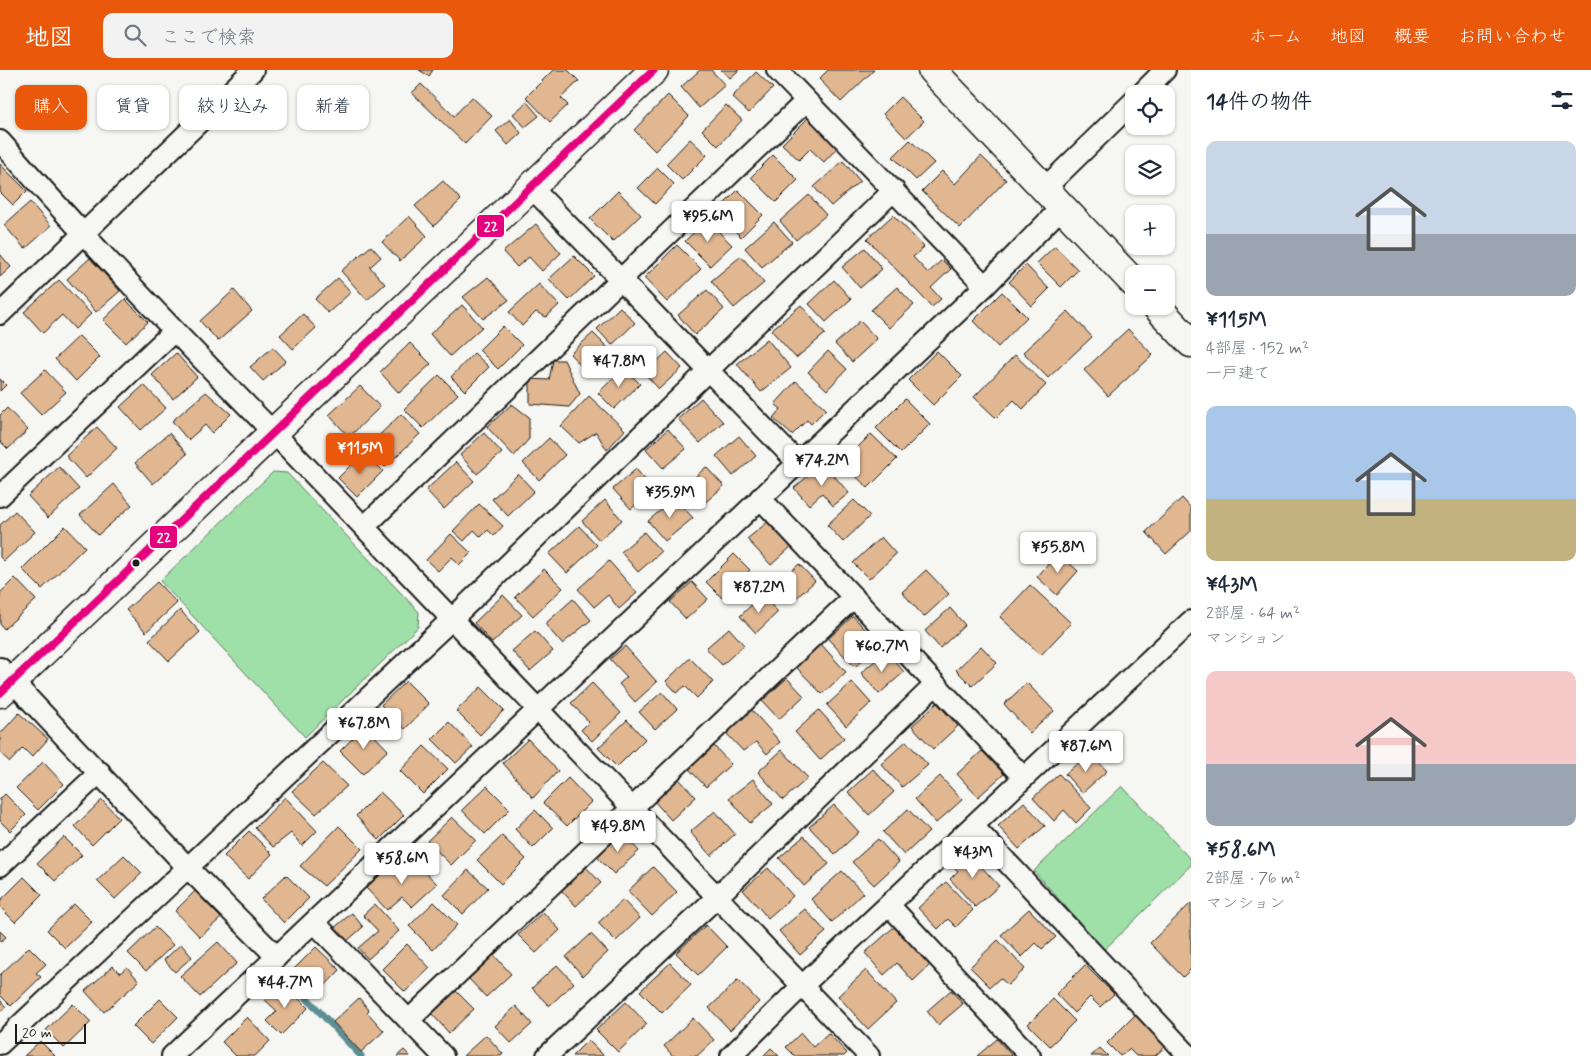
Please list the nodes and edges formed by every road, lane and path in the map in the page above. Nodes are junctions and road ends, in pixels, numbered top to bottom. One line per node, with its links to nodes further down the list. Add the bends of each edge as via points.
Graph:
1 (253, 70): 13 (street)
2 (654, 70): 10 (street)
3 (778, 70): 7 (street)
4 (932, 70): 12 (street)
5 (1166, 70): 6 (street)
6 (1150, 85)
7 (806, 101): 11 (street); 15 (street)
8 (1125, 112): 12 (street)
9 (0, 141): 13 (street)
10 (531, 187): 15 (street); 22 (street)
11 (894, 190): 16 (street); 21 (street)
12 (1053, 198): 14 (street); 16 (street)
13 (83, 235): 17 (street); 19 (street)
14 (1125, 274)
15 (620, 280): 21 (street); 26 (street)
16 (985, 286): 23 (street)
17 (0, 314)
18 (1164, 315): 20 (street)
19 (174, 331): 22 (street); 24 (street)
20 (1191, 344)
21 (708, 371): 23 (street); 28 (street)
22 (274, 433): 26 (street); 30 (street)
23 (798, 462): 25 (street)
24 (0, 496)
25 (760, 498): 27 (street); 32 (street)
26 (364, 527): 28 (street)
27 (854, 597): 31 (street); 35 (street)
28 (452, 620): 32 (street); 38 (street)
29 (1191, 621): 34 (street)
30 (4, 681): 33 (street)
31 (935, 684): 34 (street); 39 (street)
32 (538, 710): 35 (street); 41 (street)
33 (100, 772): 37 (street); 38 (street)
34 (1024, 778): 36 (street)
35 (632, 808): 39 (street); 44 (street)
36 (973, 826): 40 (street); 52 (street)
37 (0, 866)
38 (188, 868): 42 (street); 45 (street)
39 (716, 898): 43 (street); 48 (street)
40 (889, 905): 43 (street); 51 (street)
41 (314, 922): 42 (street); 44 (street)
42 (277, 957): 46 (street)
43 (802, 986): 49 (street); 50 (street)
44 (409, 1020): 47 (street)
45 (0, 1044)
46 (172, 1056)
47 (443, 1056)
48 (547, 1056)
49 (731, 1056)
50 (868, 1056)
51 (1030, 1056)
52 (1190, 1056)

